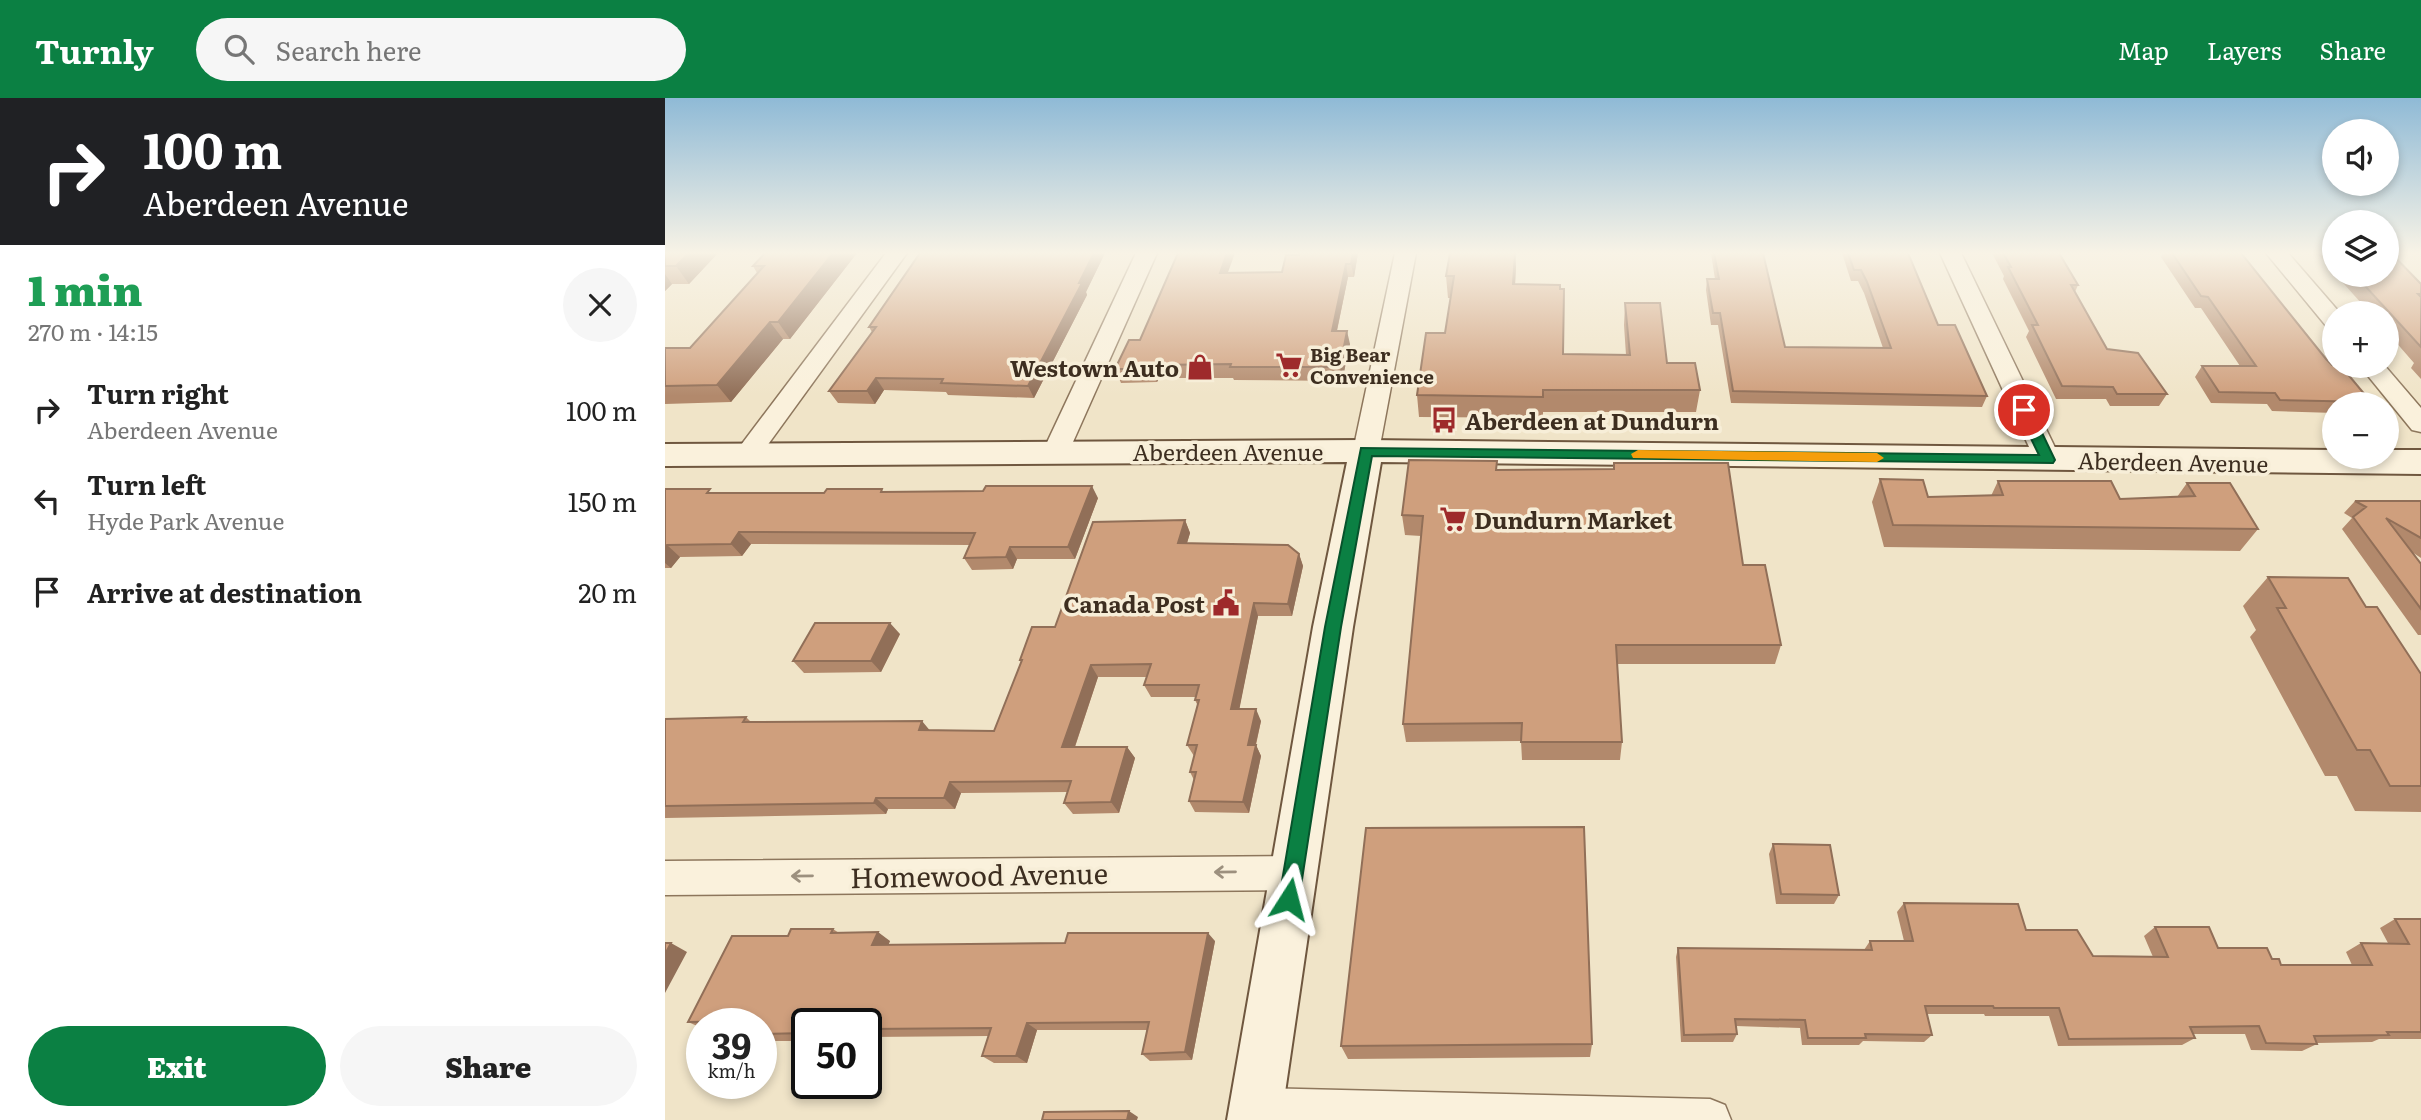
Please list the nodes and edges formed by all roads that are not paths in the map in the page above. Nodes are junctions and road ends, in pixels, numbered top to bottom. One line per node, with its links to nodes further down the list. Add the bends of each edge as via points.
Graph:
1 (862, 301): 10 (street)
2 (1125, 301): 8 (street)
3 (1396, 301): 7 (street)
4 (1973, 301): 11 (street)
5 (2382, 378): 6 (street)
6 (2421, 424)
7 (1366, 451): 8 (main road, Aberdeen Avenue); 11 (main road, Aberdeen Avenue); 13 (main road)
8 (1056, 452): 10 (main road, Aberdeen Avenue)
9 (665, 455): 10 (main road, Aberdeen Avenue)
10 (747, 455)
11 (2048, 460): 12 (main road, Aberdeen Avenue)
12 (2421, 462)
13 (1293, 873): 14 (street, Homewood Avenue, one-way to 14); 15 (main road)
14 (665, 878)
15 (1255, 1114): 16 (street)
16 (1710, 1120)

